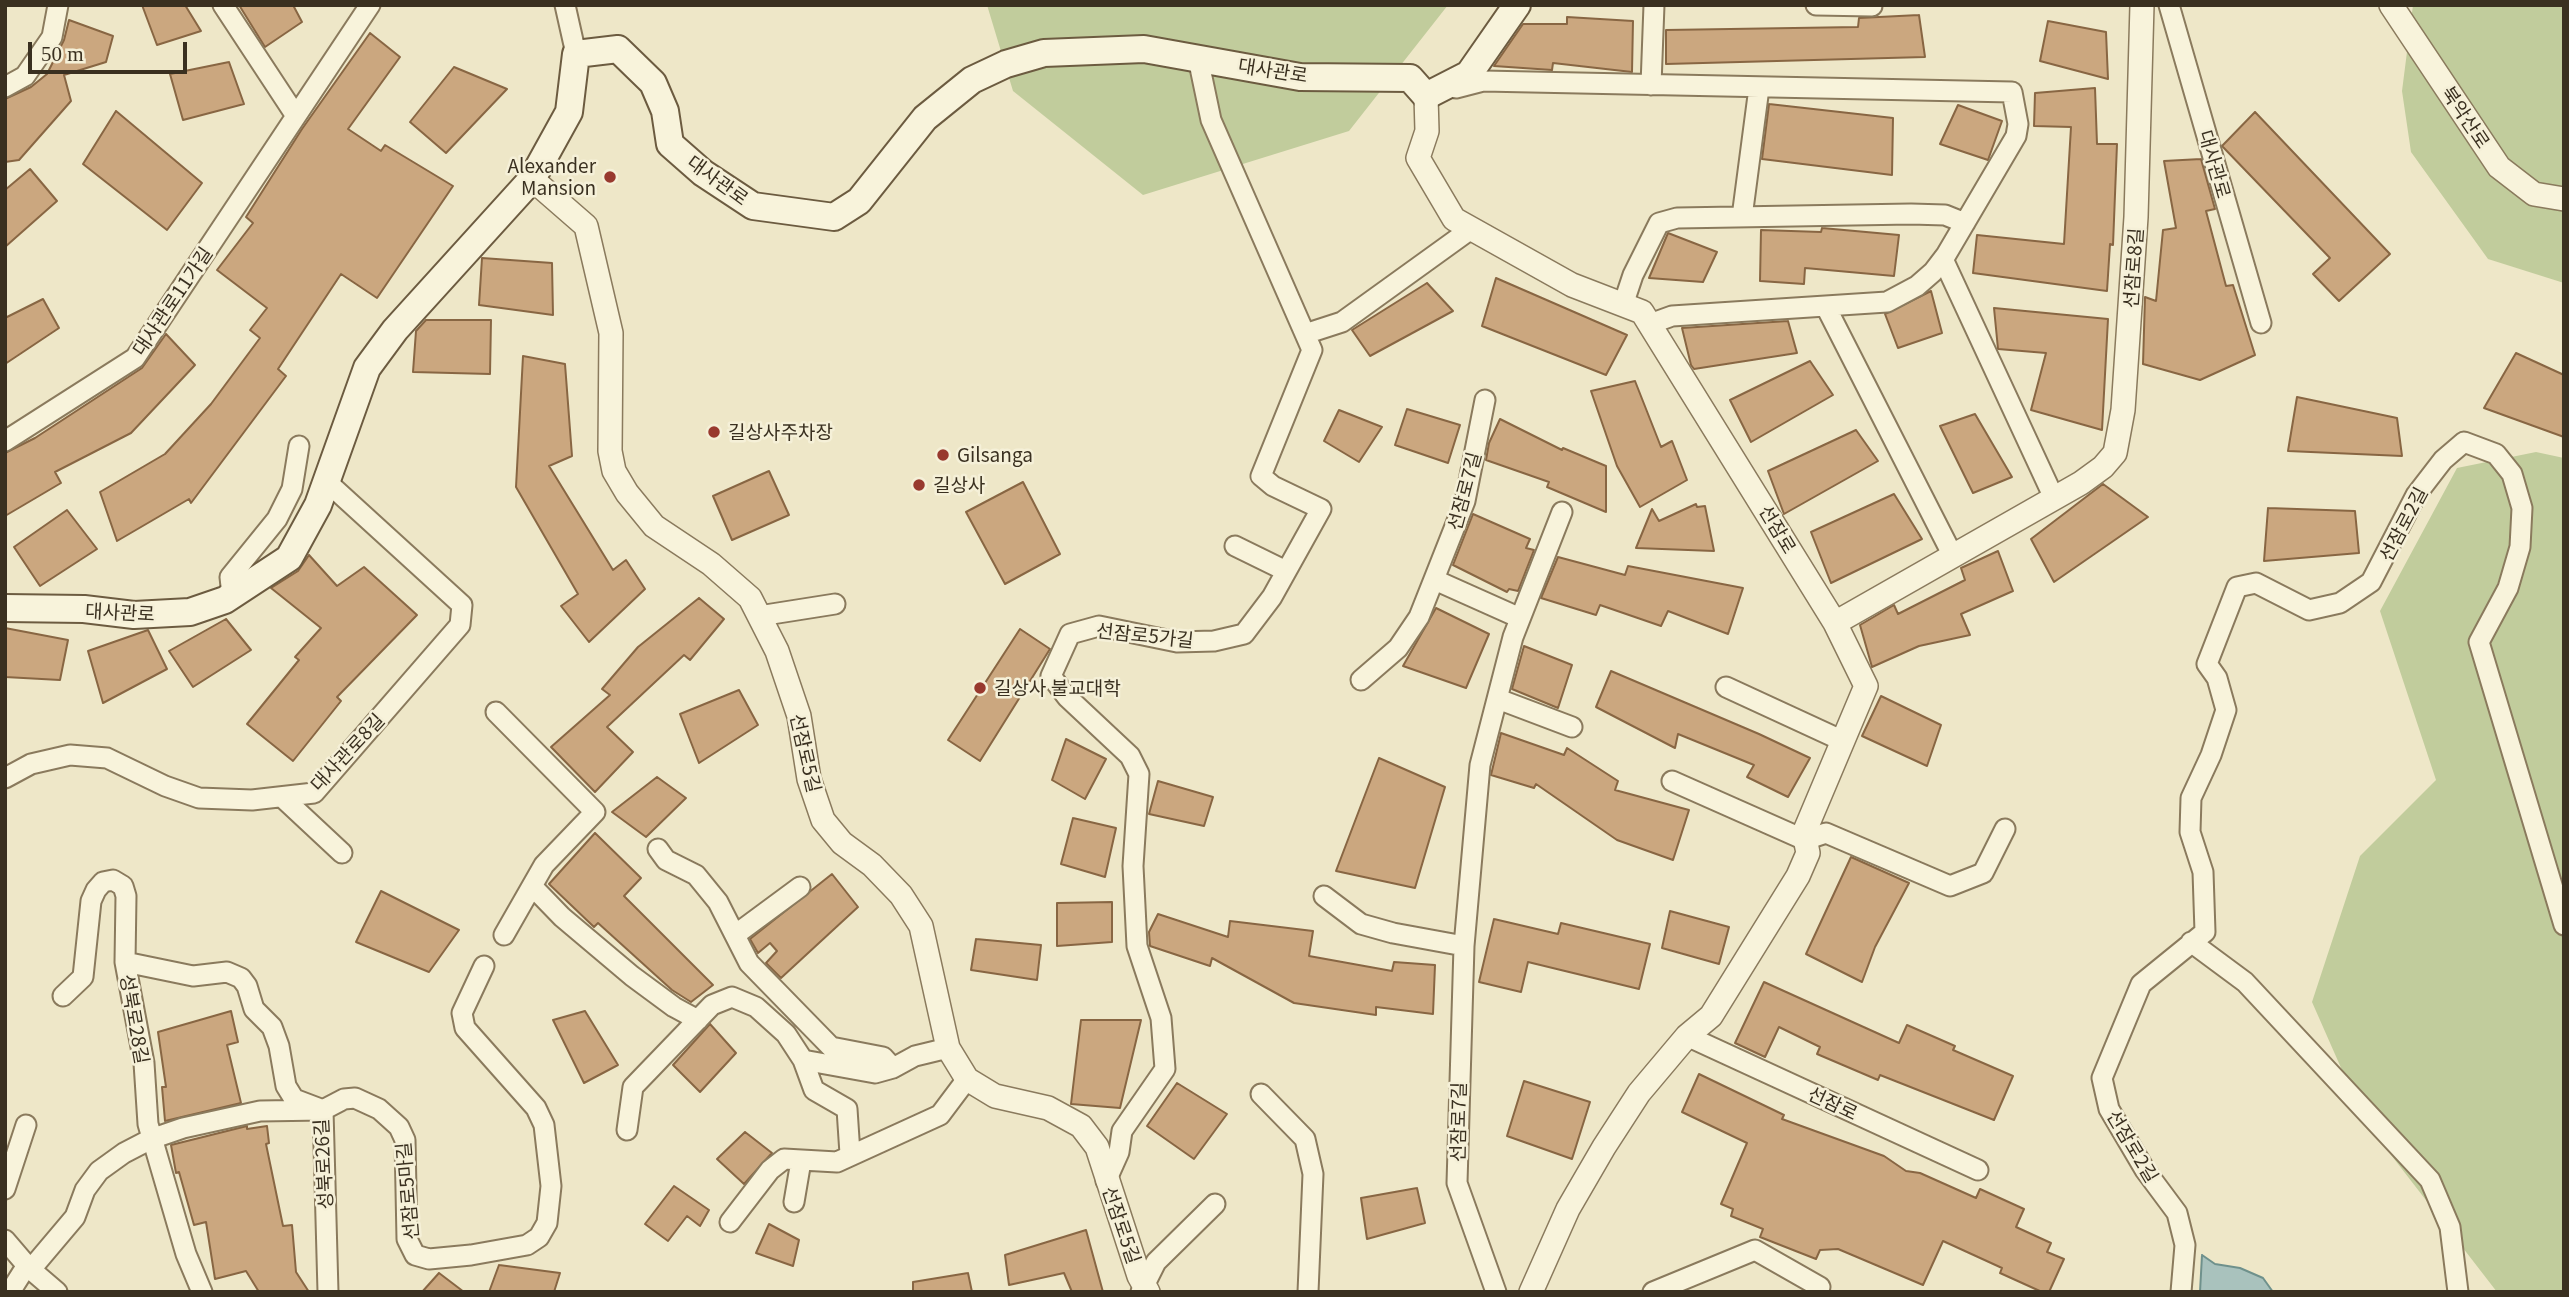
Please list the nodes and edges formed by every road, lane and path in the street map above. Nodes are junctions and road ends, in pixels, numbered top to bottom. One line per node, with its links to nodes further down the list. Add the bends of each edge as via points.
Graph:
1 (58, 5): 15 (street, via 52,37 25,76)
2 (223, 5): 18 (street)
3 (370, 5): 18 (street, 대사관로11가길)
4 (565, 5): 12 (street)
5 (1517, 5): 17 (main road, via 1469,74)
6 (1654, 5): 14 (street)
7 (1816, 5): 11 (street)
8 (2142, 5): 34 (street, 선잠로8길, via 2136,217 2123,410 2115,453 2103,467)
9 (2169, 5): 27 (street, 대사관로)
10 (2391, 5): 20 (street, 북악산로, via 2499,167 2534,194)
11 (1872, 6)
12 (576, 54): 13 (main road, 대사관로, via 618,49 653,83 665,111 670,144 753,206 834,217 859,201 925,118 972,80 1006,64 1044,53 1144,49); 19 (main road, 대사관로, via 569,112)
13 (1198, 58): 17 (main road, 대사관로, via 1300,77 1410,78); 29 (street, 선잠로5가길, via 1211,120)
14 (1651, 85): 16 (street); 17 (street, via 1483,81)
15 (5, 87)
16 (1759, 88): 21 (street); 22 (street, via 2012,92 2016,136)
17 (1426, 96): 23 (street, 선잠로, via 1427,131 1418,158 1454,219)
18 (296, 116): 31 (street, 대사관로11가길, via 135,358)
19 (532, 179): 33 (main road, 대사관로, via 395,330 367,368); 43 (street, 선잠로5길, via 586,226 611,333 610,451 614,471 654,526 711,564 750,598)
20 (2564, 199)
21 (1742, 217): 22 (street, via 1911,214 1945,215); 25 (street, via 1677,218 1659,223 1637,264)
22 (1965, 223): 24 (street)
23 (1471, 229): 25 (street, 선잠로, via 1572,285); 29 (street, via 1342,322)
24 (1943, 259): 26 (street, via 1917,286 1886,302); 34 (street)
25 (1623, 305): 28 (street, 선잠로, via 1642,312)
26 (1826, 307): 28 (street, via 1672,316); 37 (street)
27 (2261, 323)
28 (1650, 324): 45 (street, 선잠로)
29 (1306, 334): 38 (street, 선잠로5가길, via 1312,350 1261,476 1321,509)
30 (1485, 400): 39 (street, 선잠로7길, via 1465,501)
31 (5, 441)
32 (299, 446): 40 (street, via 292,489 276,519 230,577)
33 (326, 481): 40 (main road, 대사관로, via 289,558); 54 (street, 대사관로8길, via 462,605 460,625 314,793)
34 (2054, 498): 37 (street, 선잠로8길)
35 (1562, 512): 44 (street, 선잠로7길)
36 (1236, 546): 38 (street)
37 (1953, 556): 45 (street, 선잠로8길)
38 (1286, 571): 84 (street, 선잠로5가길, via 1244,634 1177,642 1099,626 1070,634 1051,676 1130,756 1139,774 1133,866 1137,946 1161,1018 1165,1069 1122,1130 1119,1152)
39 (1435, 580): 44 (street); 46 (street, 선잠로7길, via 1419,617 1398,648)
40 (232, 596): 42 (main road, 대사관로, via 177,614)
41 (835, 604): 43 (street)
42 (5, 608)
43 (759, 616): 72 (street, 선잠로5길, via 777,651 799,716 809,779 823,820 842,844 872,865 901,895 921,926)
44 (1520, 618): 48 (street, 선잠로7길)
45 (1835, 623): 51 (street, 선잠로, via 1866,686)
46 (1361, 680)
47 (1726, 687): 51 (street)
48 (1498, 699): 50 (street); 66 (street, 선잠로7길, via 1480,765)
49 (496, 712): 59 (street, via 595,812 544,865)
50 (1572, 727)
51 (1843, 741): 56 (street, 선잠로)
52 (5, 778): 54 (street, 대사관로8길, via 31,764 70,755 107,758 199,798)
53 (1672, 781): 56 (street)
54 (282, 797): 58 (street)
55 (2005, 828): 56 (street, via 1983,873 1950,886 1826,833)
56 (1805, 840): 71 (street, 선잠로, via 1808,853 1798,876 1711,1016)
57 (658, 849): 64 (street, via 666,860 696,875 718,902)
58 (342, 853)
59 (532, 886): 63 (street); 70 (street, via 632,976)
60 (800, 887): 64 (street)
61 (1324, 896): 66 (street, via 1361,924)
62 (2564, 925): 65 (street, 선잠로2길, via 2479,642 2508,588 2520,547 2522,508 2512,474 2496,454 2464,442 2416,495 2371,582 2340,603 2309,610 2256,583 2237,587 2207,664 2217,678 2226,710 2190,798 2190,832 2203,872 2205,932)
63 (504, 935)
64 (735, 935): 74 (street, via 749,963 831,1047 883,1057)
65 (2191, 942): 101 (street, 선잠로2길, via 2141,984 2102,1078 2109,1109 2144,1170 2177,1213 2185,1245); 102 (street, via 2245,982 2430,1181 2450,1227)
66 (1464, 946): 98 (street, 선잠로7길, via 1457,1183)
67 (125, 962): 69 (street, 성북로28길, via 126,896 113,880 103,881 91,901 83,977); 77 (street, 성북로26길, via 192,976 227,972 241,978 254,1009 272,1027 286,1086 294,1099); 80 (street, 성북로28길, via 144,1063)
68 (484, 966): 77 (street, 선잠로5마길, via 462,1013 465,1028 536,1108 544,1125 551,1186 548,1223 539,1237 527,1245 471,1255 429,1259 415,1255 407,1239 408,1159 399,1127 379,1109 355,1098)
69 (63, 996)
70 (698, 1020): 73 (street, via 712,1006 732,997 757,1007 786,1034); 79 (street, via 633,1087)
71 (1687, 1036): 83 (street, 선잠로); 99 (street, 선잠로, via 1639,1093 1604,1147 1568,1209)
72 (948, 1048): 74 (street, via 915,1056); 75 (street, 선잠로5길)
73 (803, 1060): 74 (street, via 874,1073); 81 (street, via 814,1090 847,1109)
74 (893, 1068)
75 (967, 1079): 81 (street, via 940,1115); 84 (street, 선잠로5길, via 995,1096 1048,1108 1082,1126 1097,1147)
76 (1261, 1094): 97 (street, via 1305,1139 1308,1151 1313,1174)
77 (323, 1110): 80 (street, 선잠로5마길, via 260,1111); 96 (street, 성북로26길)
78 (26, 1125): 85 (street)
79 (627, 1130)
80 (151, 1139): 90 (street, 선잠로5마길, via 99,1171 85,1190 75,1217); 95 (street, 성북로28길)
81 (850, 1154): 82 (street, via 836,1162)
82 (801, 1161): 86 (street); 88 (street, via 784,1159 770,1170)
83 (1978, 1170)
84 (1106, 1181): 92 (street, 선잠로5길)
85 (5, 1189)
86 (794, 1202)
87 (1215, 1204): 92 (street, 선잠로5길, via 1156,1262)
88 (730, 1222)
89 (5, 1240): 90 (street)
90 (29, 1268): 93 (street, 선잠로5마길); 94 (street)
91 (1820, 1287): 100 (street, via 1755,1250)
92 (1145, 1290)
93 (10, 1292)
94 (57, 1292)
95 (202, 1292)
96 (328, 1292)
97 (1308, 1292)
98 (1496, 1292)
99 (1531, 1292)
100 (1653, 1292)
101 (2181, 1292)
102 (2458, 1292)

